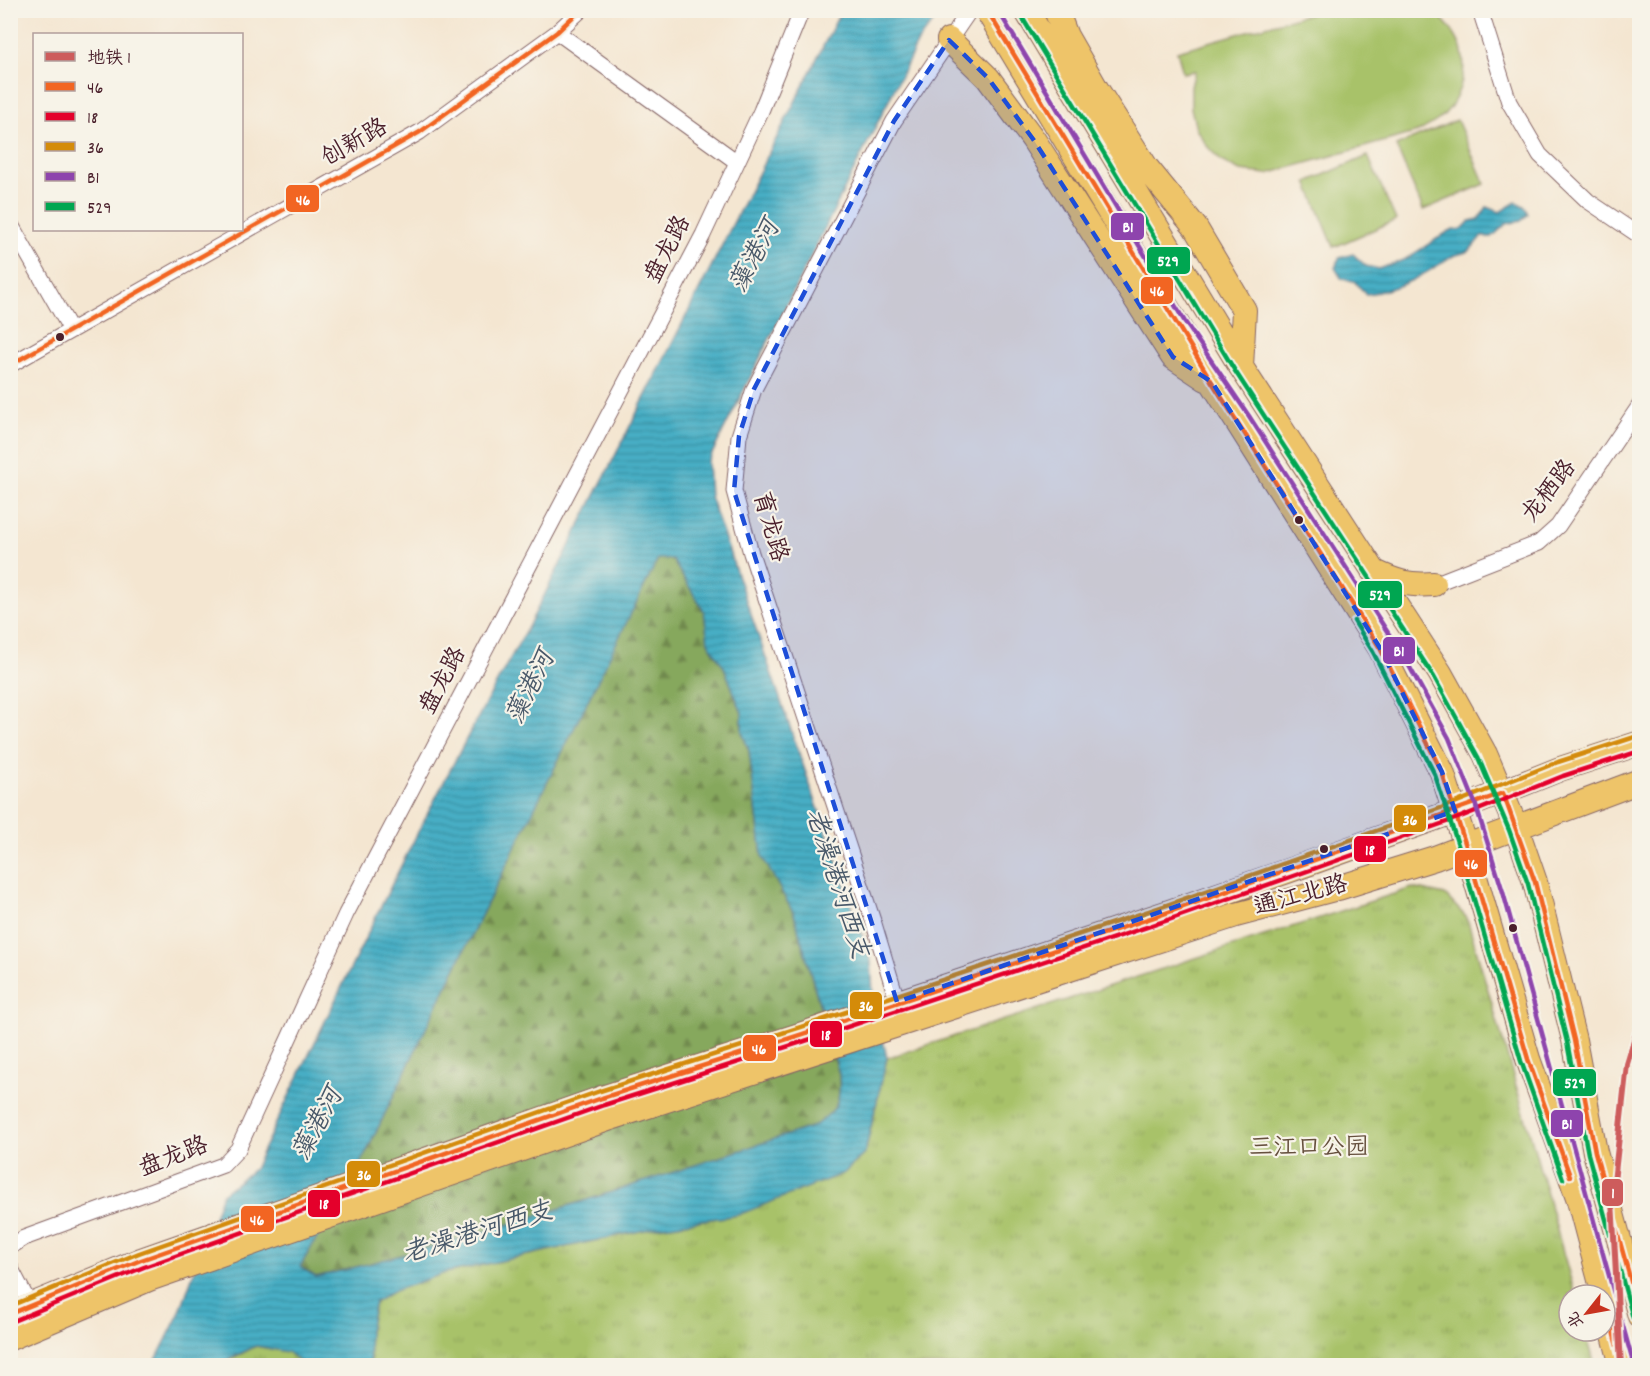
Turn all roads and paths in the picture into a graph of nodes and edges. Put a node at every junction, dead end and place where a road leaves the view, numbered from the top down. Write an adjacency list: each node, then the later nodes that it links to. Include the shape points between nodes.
1 (581, 10): 8 (street, 创新路)
2 (802, 10): 10 (street, 盘龙路)
3 (970, 10): 9 (street, 育龙路)
4 (987, 10): 16 (main road)
5 (1026, 10): 15 (main road)
6 (1056, 10): 15 (main road, via 1066,36 1103,99 1146,167 1195,228 1244,310)
7 (1480, 10): 12 (street, via 1509,102 1540,155 1588,201)
8 (557, 32): 10 (street); 13 (street, 创新路, via 420,132)
9 (949, 40): 16 (main road, via 988,78 1033,138 1173,357); 27 (street, 育龙路, via 894,120 754,389 739,436 734,490 751,553 874,924)
10 (737, 162): 29 (street, 盘龙路, via 703,236 346,914 238,1149 223,1165 24,1238)
11 (10, 223): 13 (street)
12 (1640, 236)
13 (71, 330): 14 (street, 创新路)
14 (10, 365)
15 (1241, 367): 18 (main road)
16 (1212, 382): 24 (main road, via 1380,648 1442,772)
17 (1640, 405): 19 (street, 龙栖路, via 1558,526 1539,543)
18 (1373, 571): 19 (main road, via 1413,586); 20 (main road)
19 (1434, 584): 20 (main road, via 1419,596 1412,610)
20 (1415, 635): 23 (main road, via 1440,673)
21 (1640, 743): 23 (main road, 通江北路, via 1560,769)
22 (1640, 781): 25 (main road, 通江北路)
23 (1503, 793): 24 (main road, 通江北路); 25 (main road)
24 (1455, 811): 26 (main road); 27 (main road, 通江北路)
25 (1516, 827): 26 (main road, 通江北路); 33 (main road, via 1535,882 1574,1040 1595,1152)
26 (1466, 846): 27 (main road, 通江北路, via 1338,888); 31 (main road, via 1528,1059 1578,1197)
27 (896, 1013): 28 (main road)
28 (807, 1044): 32 (main road, via 602,1098 141,1260); 34 (main road, via 608,1119 174,1270)
29 (10, 1247)
30 (10, 1267): 32 (street)
31 (1601, 1283)
32 (20, 1309)
33 (1640, 1316)
34 (10, 1338)
35 (1616, 1343): 36 (main road)
36 (1622, 1365)

